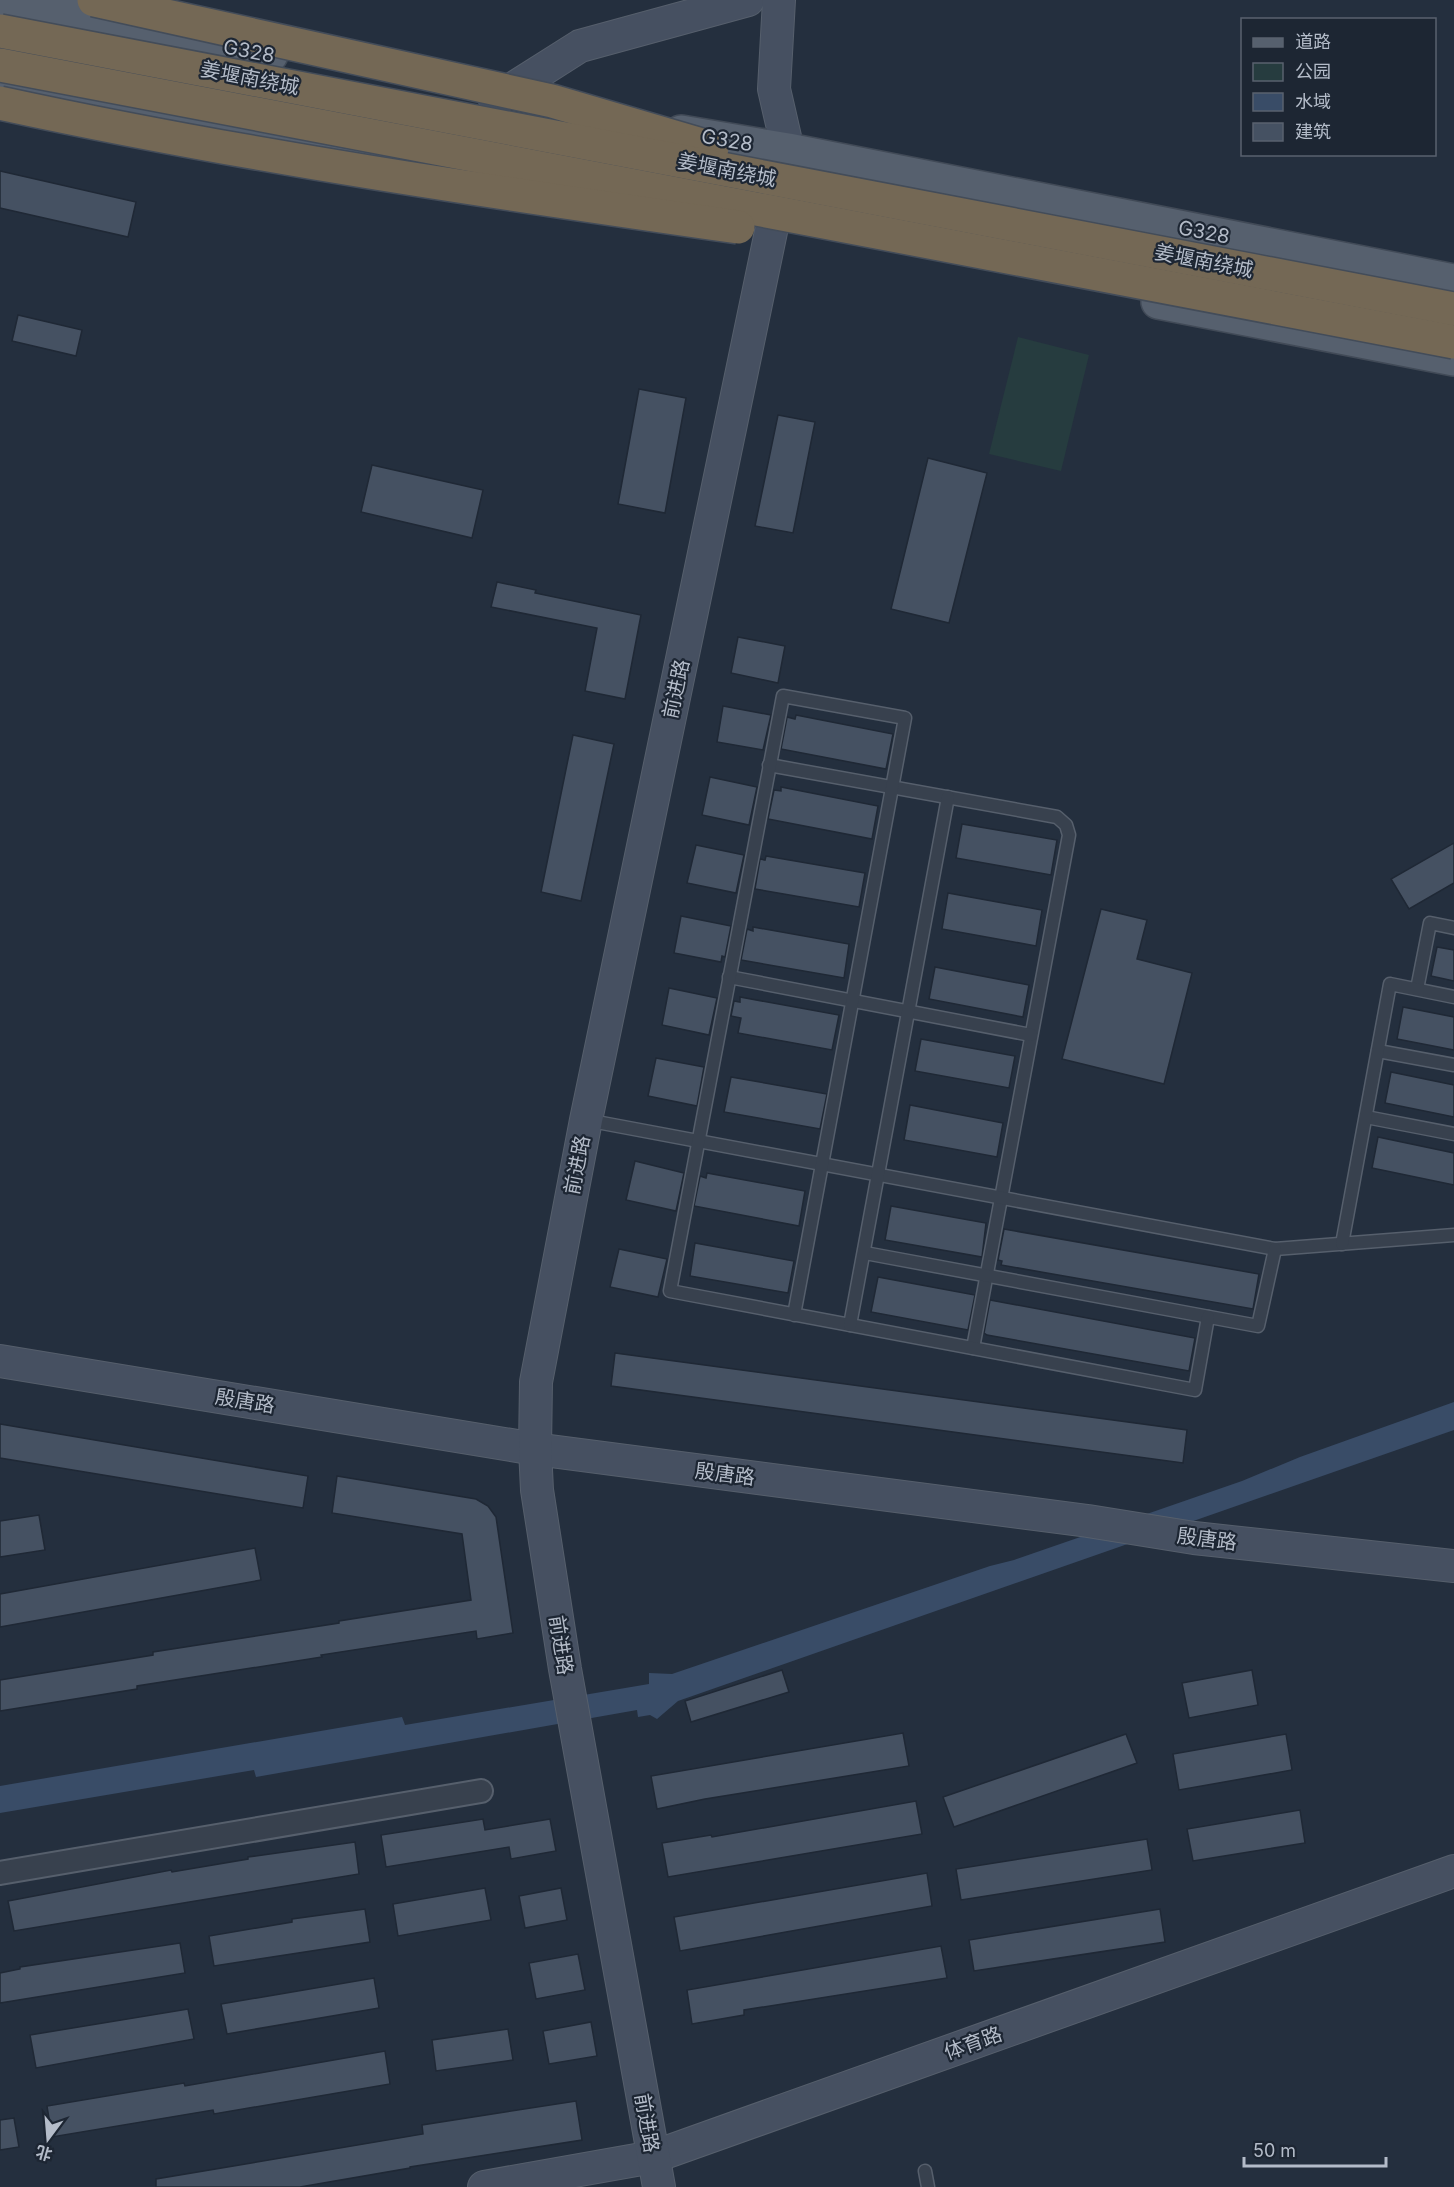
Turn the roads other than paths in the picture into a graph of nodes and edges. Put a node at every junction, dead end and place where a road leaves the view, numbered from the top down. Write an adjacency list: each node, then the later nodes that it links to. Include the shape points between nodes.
1 (94, 0): 11 (highway, bridge, via 552,101)
2 (779, 0): 10 (street, via 774,89)
3 (0, 1): 8 (main road, G328 / G328)
4 (739, 1): 8 (street, via 580,46)
5 (0, 31): 11 (highway, 姜堰南绕城, bridge)
6 (0, 65): 14 (highway, 姜堰南绕城, bridge)
7 (0, 87): 12 (main road)
8 (495, 100): 10 (main road, G328 / G328)
9 (0, 103): 14 (highway, bridge, via 126,130 368,171)
10 (788, 150): 12 (street, 前进路); 13 (main road, G328 / G328)
11 (904, 204): 15 (highway, 姜堰南绕城, bridge)
12 (773, 229): 17 (main road); 31 (street, 前进路)
13 (1454, 281)
14 (1159, 286): 16 (highway, 姜堰南绕城, bridge)
15 (1454, 309)
16 (1454, 342)
17 (1454, 359)
18 (769, 765): 19 (lane); 19 (lane, via 783,696 904,718); 22 (lane)
19 (892, 788): 20 (lane); 25 (lane)
20 (948, 798): 26 (lane); 27 (lane, via 1057,817 1066,825 1069,835)
21 (1454, 928): 23 (lane, via 1430,923)
22 (729, 977): 25 (lane); 33 (lane)
23 (1417, 989): 24 (lane); 28 (lane, via 1390,984)
24 (1454, 997)
25 (852, 1001): 26 (lane); 34 (lane)
26 (909, 1012): 27 (lane); 35 (lane)
27 (1031, 1035): 36 (lane)
28 (1378, 1051): 29 (lane); 30 (lane)
29 (1454, 1065)
30 (1366, 1117): 32 (lane); 38 (lane)
31 (586, 1120): 33 (lane); 47 (street, 前进路, via 536,1382)
32 (1454, 1134)
33 (698, 1141): 34 (lane); 42 (lane, via 670,1291)
34 (822, 1164): 35 (lane); 42 (lane)
35 (879, 1175): 36 (lane); 40 (lane)
36 (1000, 1198): 39 (lane); 41 (lane)
37 (1454, 1234): 38 (lane)
38 (1342, 1244): 39 (lane)
39 (1275, 1250): 43 (lane, via 1258,1326)
40 (865, 1253): 41 (lane); 44 (lane)
41 (986, 1276): 43 (lane); 45 (lane)
42 (794, 1315): 44 (lane)
43 (1208, 1317): 45 (lane, via 1195,1390)
44 (850, 1325): 45 (lane)
45 (973, 1348)
46 (0, 1361): 47 (street, 殷唐路)
47 (535, 1449): 48 (street, 殷唐路, via 1194,1538); 52 (street, 前进路, via 537,1490 565,1669)
48 (1454, 1566)
49 (481, 1791): 51 (street)
50 (1454, 1870): 52 (street, 体育路)
51 (0, 1873)
52 (654, 2157): 54 (street, 体育路); 55 (street, 前进路)
53 (925, 2171): 56 (lane)
54 (484, 2187)
55 (659, 2187)
56 (928, 2187)

